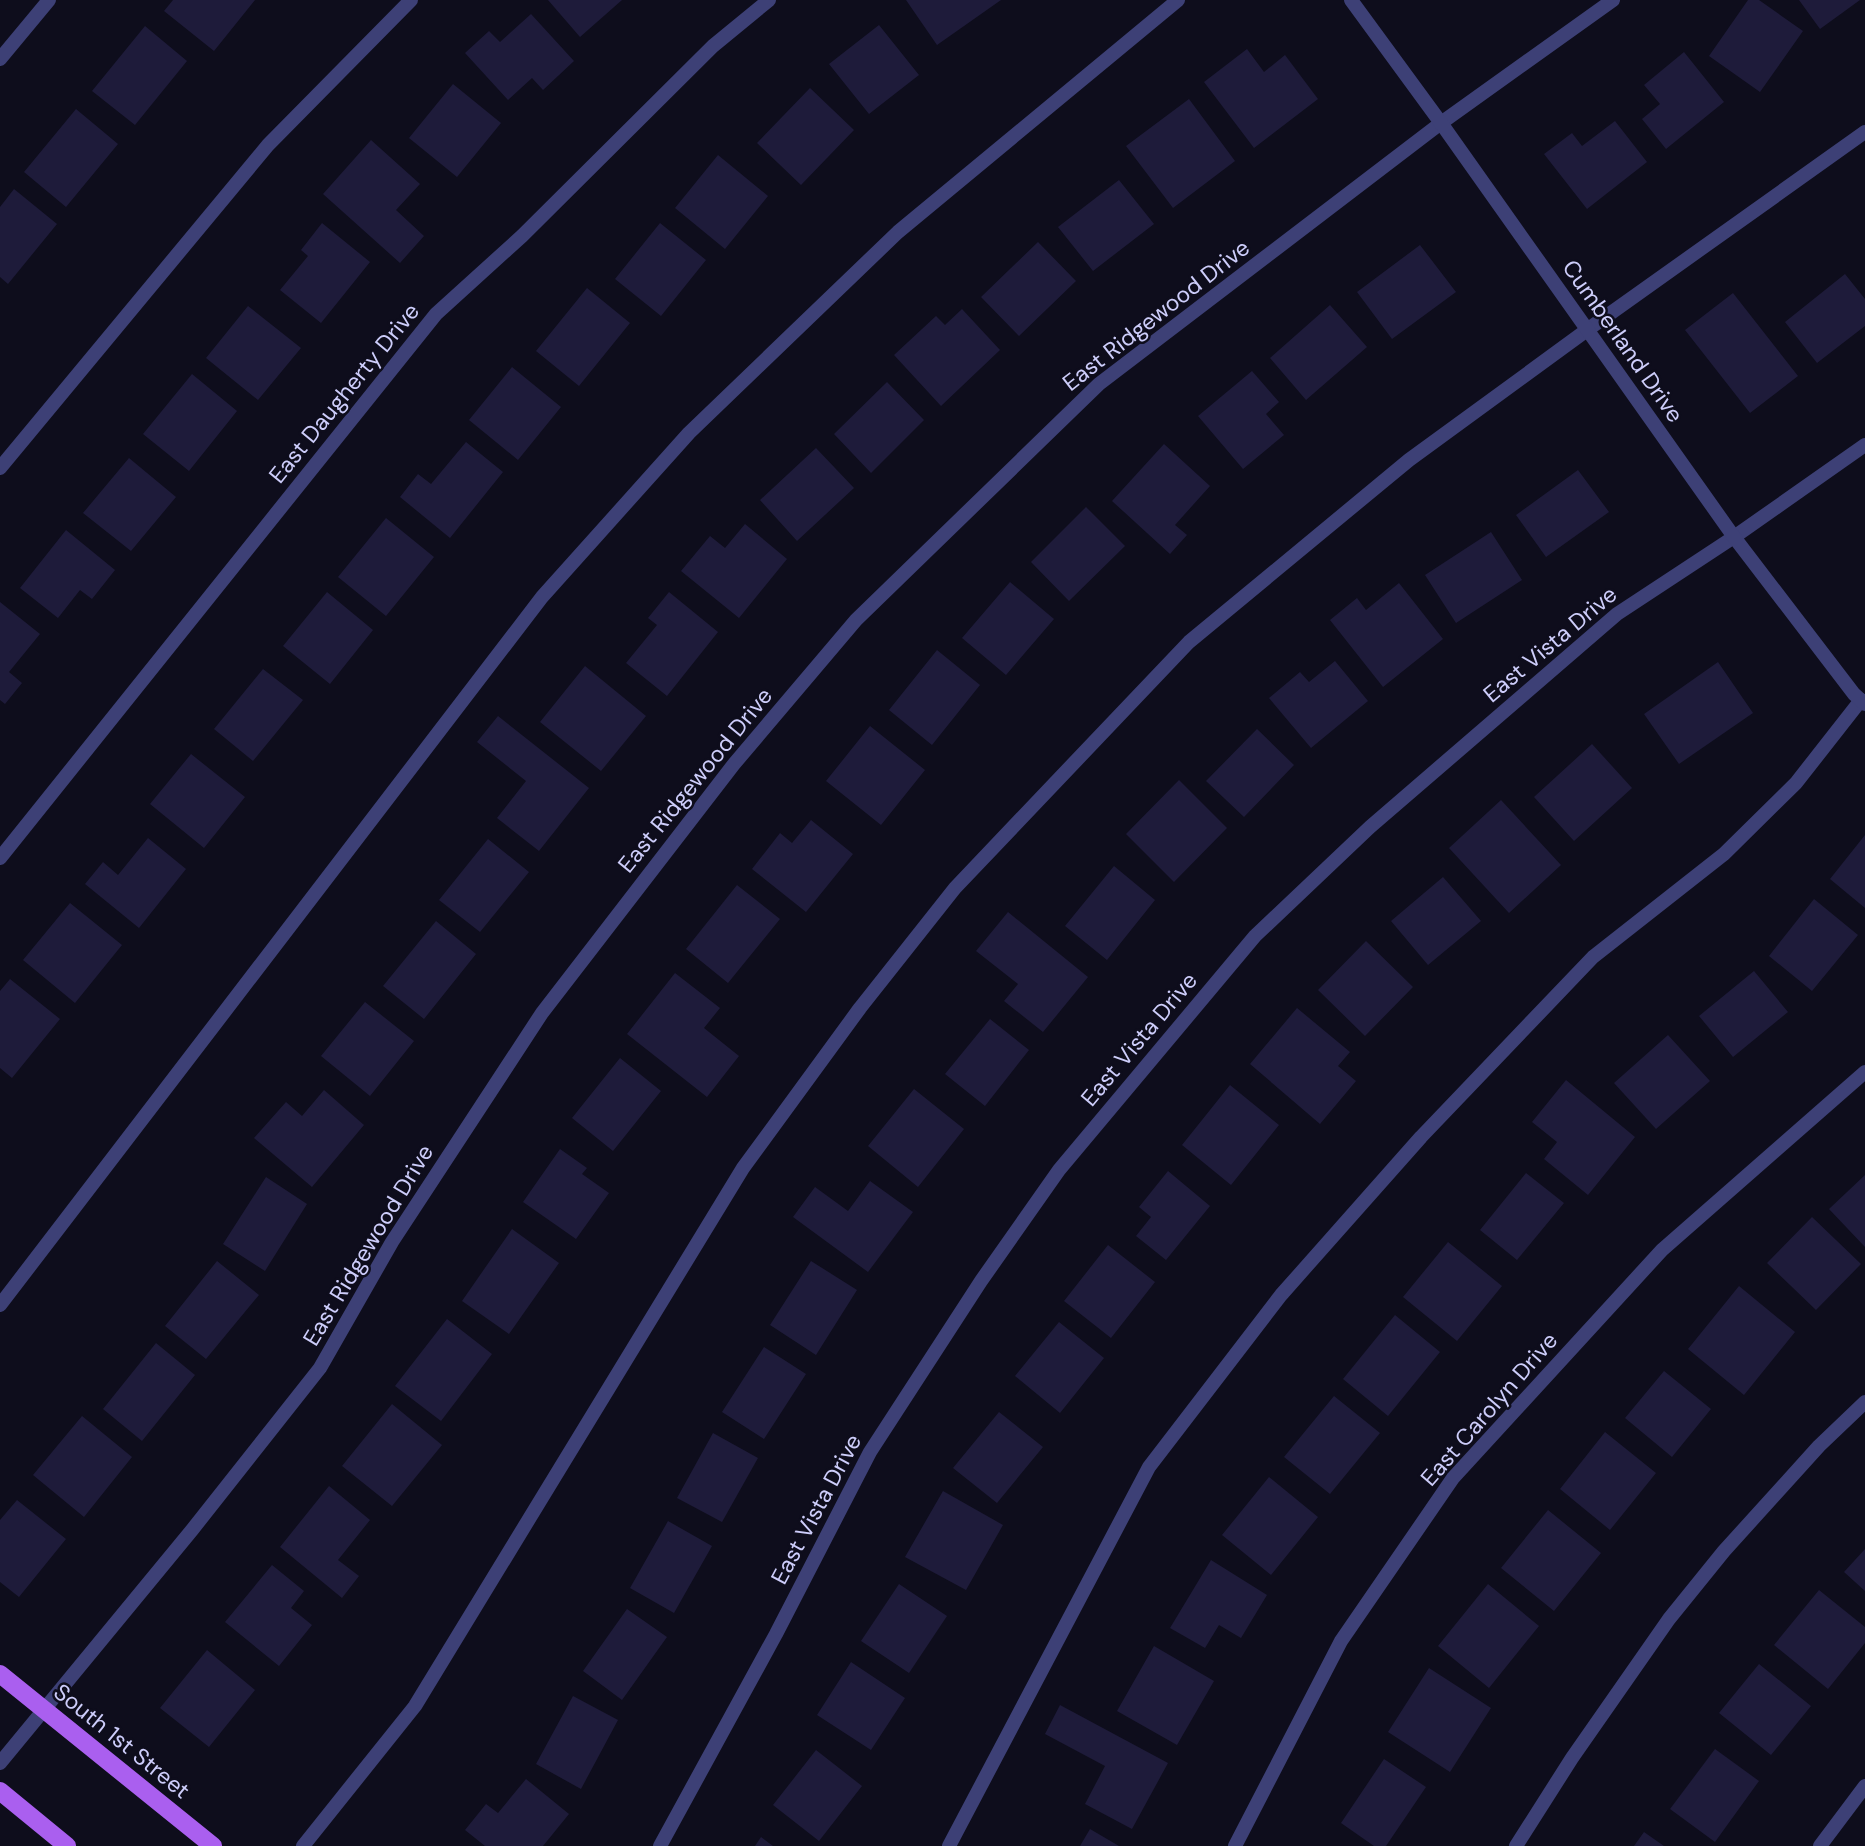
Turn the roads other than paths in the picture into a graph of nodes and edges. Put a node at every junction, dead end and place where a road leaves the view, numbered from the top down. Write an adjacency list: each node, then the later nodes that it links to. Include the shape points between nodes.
1 (48, 0): 7 (street)
2 (411, 0): 12 (street, via 268,145)
3 (769, 0): 15 (street, East Daugherty Drive, via 713,46 522,236 436,314)
4 (1178, 0): 17 (street, via 898,232 689,433 542,597)
5 (1351, 0): 8 (street, Cumberland Drive)
6 (1613, 0): 8 (street, East Ridgewood Drive)
7 (0, 59)
8 (1441, 123): 10 (street, Cumberland Drive); 20 (street, East Ridgewood Drive, via 1099,384 856,620 734,764 541,1013 392,1242 320,1368)
9 (1865, 132): 10 (street)
10 (1587, 330): 13 (street, Cumberland Drive); 26 (street, via 1409,460 1189,642 955,888 743,1168 415,1706)
11 (1865, 445): 13 (street, East Vista Drive)
12 (0, 468)
13 (1734, 537): 14 (street, Cumberland Drive); 27 (street, East Vista Drive, via 1617,614 1370,827 1255,936 1059,1171 870,1452)
14 (1863, 702): 28 (street, via 1796,783 1724,855 1593,957 1421,1137 1281,1296 1149,1468)
15 (0, 858)
16 (1865, 1072): 29 (street, East Carolyn Drive, via 1662,1250 1453,1478 1341,1641)
17 (0, 1305)
18 (1865, 1402): 30 (street, via 1724,1551 1669,1619)
19 (0, 1674): 20 (main road, South 1st Street)
20 (44, 1709): 21 (street, East Ridgewood Drive); 25 (main road, South 1st Street)
21 (0, 1763)
22 (1865, 1786): 31 (street)
23 (0, 1791): 24 (main road)
24 (68, 1846)
25 (213, 1846)
26 (303, 1846)
27 (660, 1846)
28 (949, 1846)
29 (1235, 1846)
30 (1516, 1846)
31 (1820, 1846)

